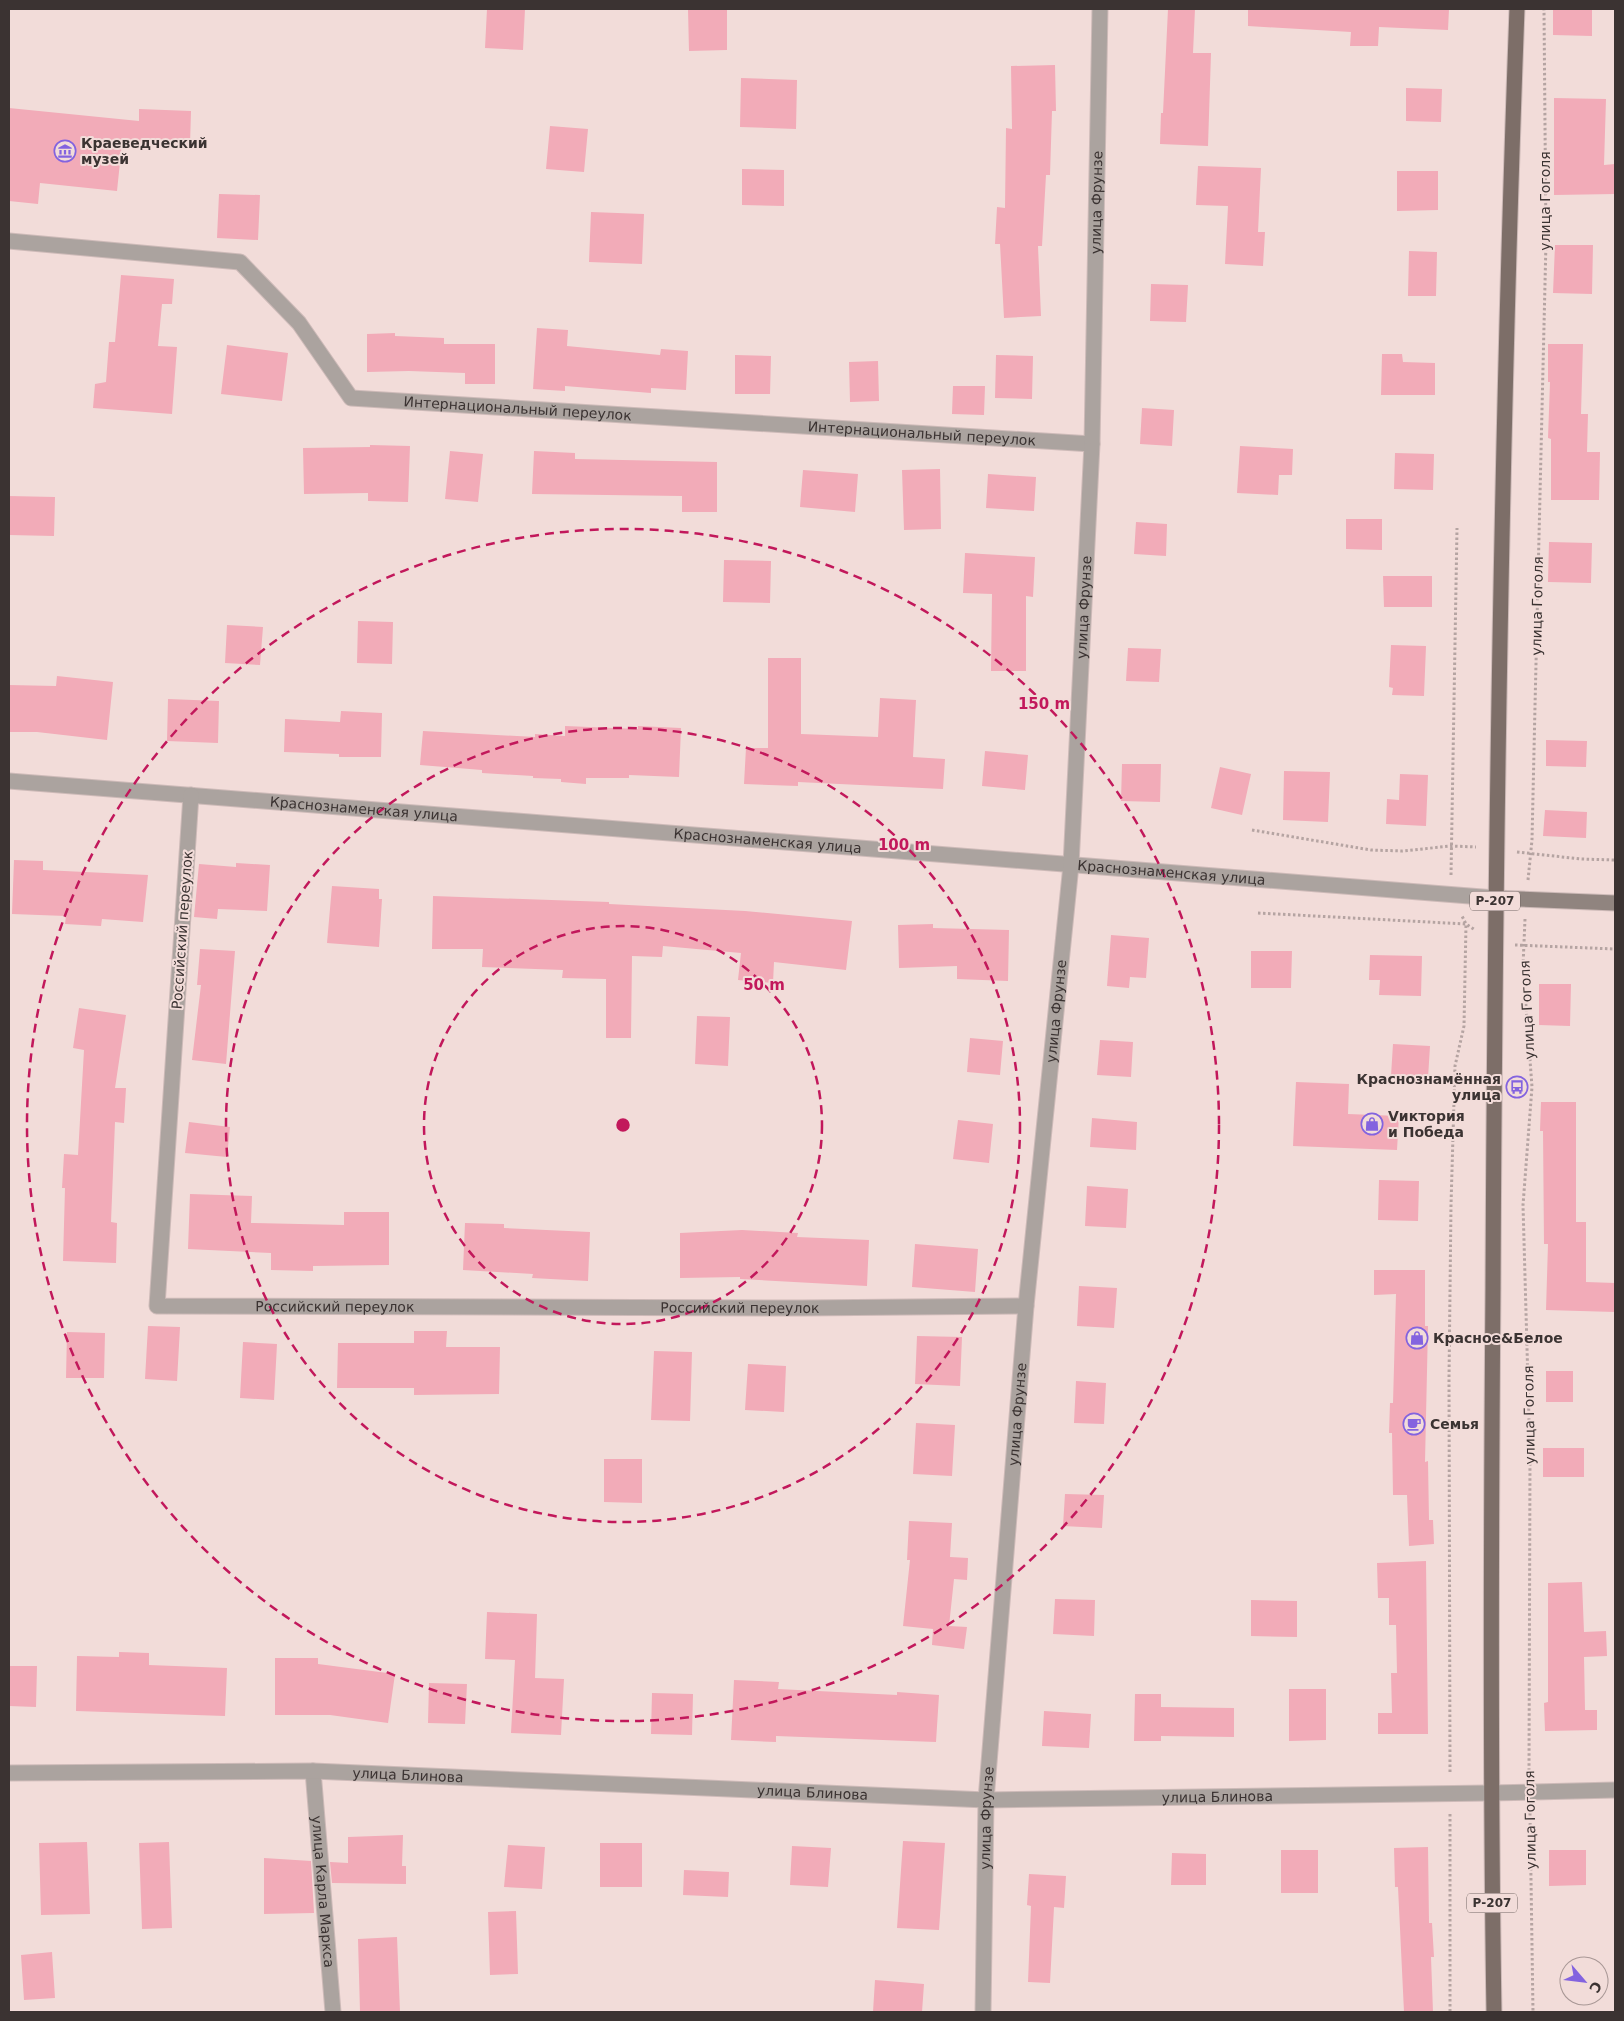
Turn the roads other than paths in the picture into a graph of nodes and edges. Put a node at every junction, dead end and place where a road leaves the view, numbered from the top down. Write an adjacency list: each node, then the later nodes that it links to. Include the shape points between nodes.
1 (1100, 9): 4 (street, улица Фрунзе)
2 (1517, 9): 8 (main road, Р-207)
3 (9, 241): 4 (street, Интернациональный переулок, via 240,262 299,323 351,398)
4 (1092, 444): 7 (street, улица Фрунзе)
5 (9, 781): 6 (street, Краснознаменская улица)
6 (191, 795): 7 (street, Краснознаменская улица); 10 (street, Российский переулок, via 156,1306)
7 (1071, 865): 8 (street, Краснознаменская улица); 10 (street, улица Фрунзе)
8 (1495, 898): 9 (street, Краснознаменская улица); 14 (main road, Р-207)
9 (1615, 903)
10 (1026, 1306): 15 (street, улица Фрунзе)
11 (313, 1771): 12 (street, улица Блинова); 15 (street, улица Блинова); 16 (street, улица Карла Маркса)
12 (9, 1773)
13 (1615, 1790): 14 (street, улица Блинова)
14 (1490, 1793): 15 (street, улица Блинова); 18 (main road, Р-207)
15 (986, 1800): 17 (street, улица Фрунзе)
16 (333, 2012)
17 (983, 2012)
18 (1494, 2012)

